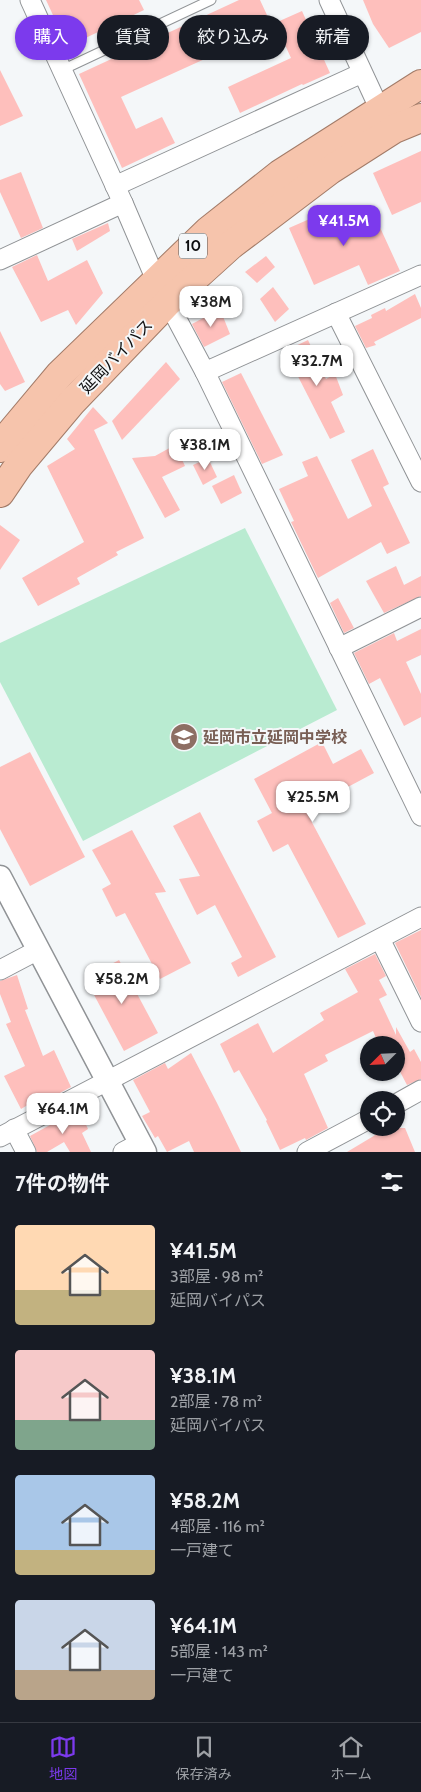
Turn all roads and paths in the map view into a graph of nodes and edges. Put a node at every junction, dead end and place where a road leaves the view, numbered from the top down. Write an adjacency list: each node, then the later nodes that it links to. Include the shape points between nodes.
1 (30, 0): 4 (street)
2 (211, 0): 4 (lane)
3 (329, 0): 5 (street)
4 (62, 70): 9 (street)
5 (362, 73): 7 (street); 9 (street)
6 (421, 84): 7 (highway, 延岡バイパス / 10)
7 (380, 110): 13 (highway, 延岡バイパス / 10, via 280,174 208,231)
8 (421, 118): 13 (highway, 延岡バイパス / 10, via 394,130 330,170)
9 (115, 186): 10 (street)
10 (123, 203): 11 (street); 13 (street)
11 (0, 260)
12 (421, 275): 14 (street)
13 (162, 291): 15 (street); 16 (highway, 延岡バイパス / 10, via 60,374); 18 (highway, 延岡バイパス / 10, via 19,465)
14 (336, 313): 15 (street); 17 (street)
15 (205, 372): 20 (street)
16 (0, 448)
17 (421, 482)
18 (0, 493)
19 (421, 607): 20 (street)
20 (339, 648): 21 (street)
21 (421, 816)
22 (0, 877): 25 (street)
23 (421, 917): 24 (street)
24 (380, 938): 27 (street); 28 (street)
25 (38, 950): 26 (street); 28 (street)
26 (0, 970)
27 (421, 1022)
28 (108, 1082): 32 (street); 34 (street)
29 (420, 1094): 30 (street)
30 (405, 1100)
31 (360, 1127): 33 (street)
32 (7, 1133): 35 (street)
33 (340, 1144): 36 (street)
34 (136, 1149)
35 (26, 1152)
36 (307, 1152)

